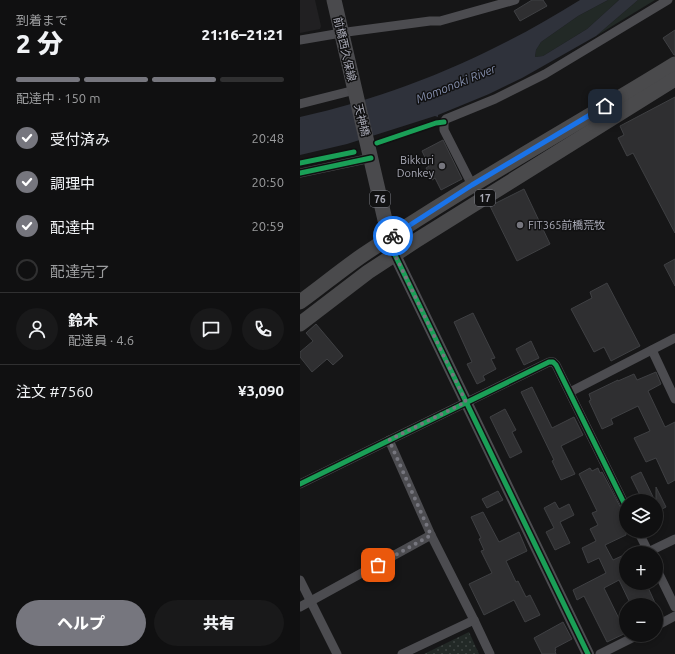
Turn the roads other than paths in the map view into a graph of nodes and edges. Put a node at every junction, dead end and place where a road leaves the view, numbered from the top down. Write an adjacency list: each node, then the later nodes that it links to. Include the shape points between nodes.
1 (334, 0): 4 (main road, 前橋西久保線 / 76)
2 (514, 0): 4 (street, via 440,21)
3 (668, 0): 12 (street, via 545,74 495,99 446,119 444,130)
4 (342, 33): 5 (street); 8 (main road, 前橋西久保線 / 76)
5 (300, 40)
6 (675, 64): 12 (highway, 17)
7 (675, 79): 14 (highway, 17)
8 (356, 94): 9 (street); 10 (main road, 天神橋 / 76)
9 (300, 104)
10 (371, 158): 11 (street); 13 (main road, 76)
11 (300, 173)
12 (472, 185): 13 (highway, 17)
13 (390, 237): 14 (main road, 76); 15 (highway, 17)
14 (395, 255): 16 (highway, 17, via 368,272); 21 (street)
15 (300, 302)
16 (300, 324)
17 (675, 338): 18 (street)
18 (652, 350): 19 (street); 20 (street)
19 (570, 392): 21 (street, via 556,365 548,362); 24 (street)
20 (675, 399)
21 (466, 402): 22 (street); 40 (street)
22 (389, 440): 23 (street); 25 (street)
23 (300, 484)
24 (620, 494)
25 (431, 535): 30 (street); 34 (street)
26 (675, 539): 27 (street)
27 (662, 546)
28 (300, 580): 30 (street)
29 (663, 582): 32 (street)
30 (311, 602): 31 (street); 37 (street)
31 (300, 607)
32 (675, 607)
33 (675, 616): 35 (street)
34 (474, 620): 38 (street); 39 (street)
35 (663, 622)
36 (624, 642): 41 (street)
37 (336, 654)
38 (402, 654)
39 (490, 654)
40 (588, 654)
41 (600, 654)

